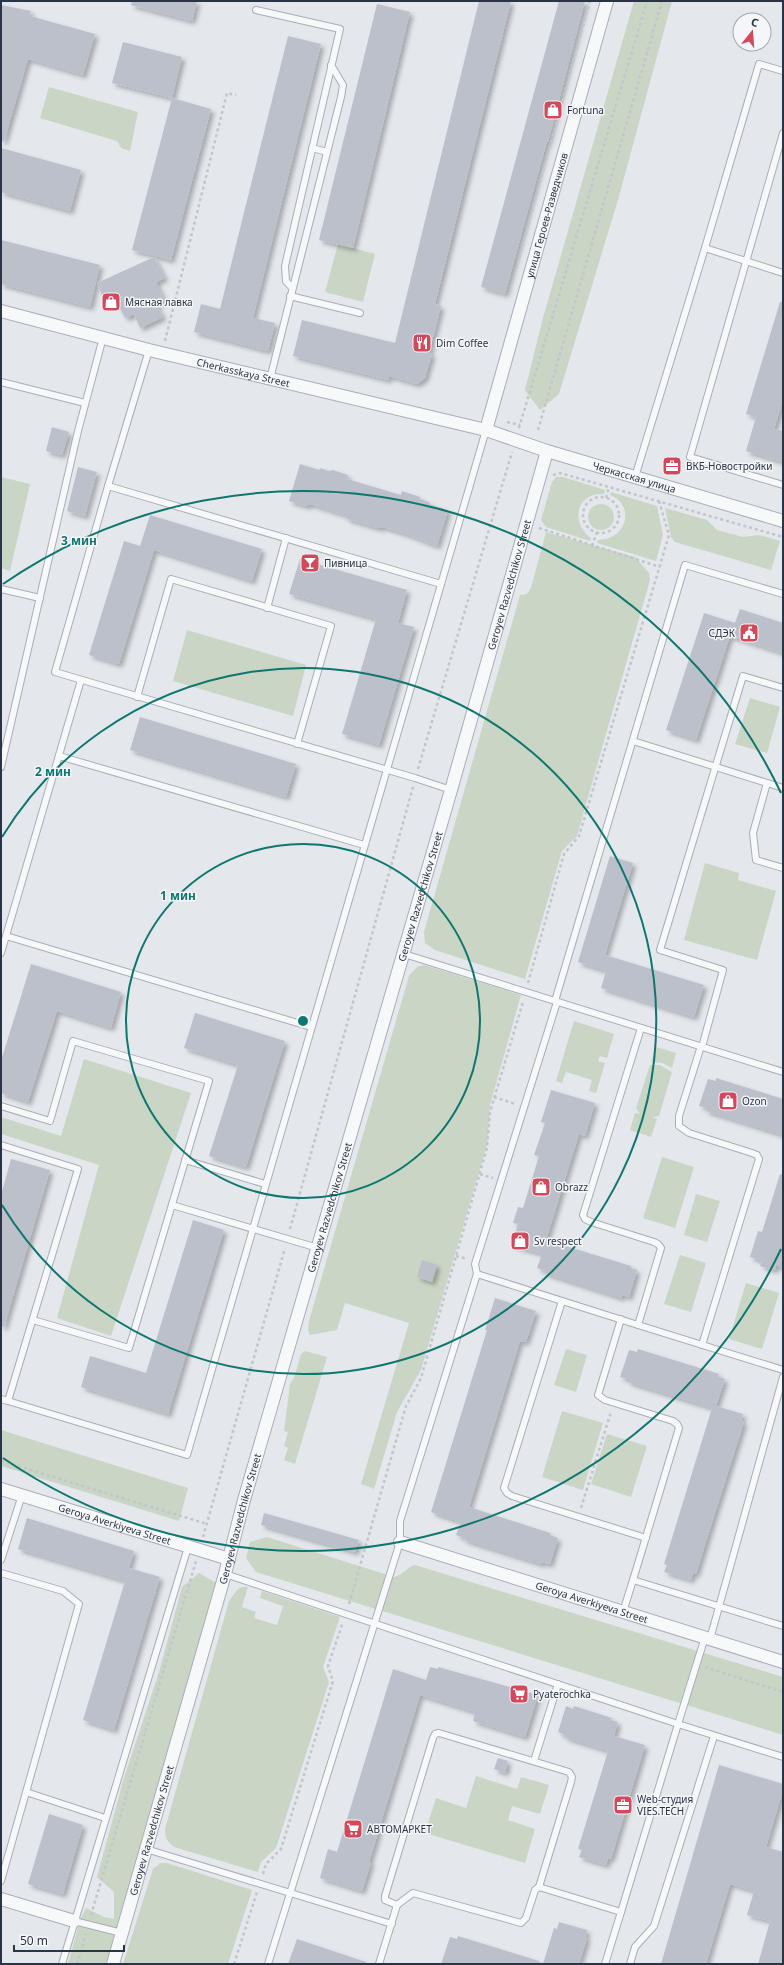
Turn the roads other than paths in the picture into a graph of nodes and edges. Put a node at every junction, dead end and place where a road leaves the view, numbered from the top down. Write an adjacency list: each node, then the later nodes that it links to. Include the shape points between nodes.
1 (607, 1): 20 (street, улица Героев-Разведчиков)
2 (256, 10): 3 (lane, via 340,29)
3 (331, 65): 6 (lane); 7 (lane, via 343,85)
4 (783, 71): 8 (lane, via 759,64)
5 (783, 133): 9 (lane)
6 (312, 148): 7 (lane); 11 (lane, via 285,266 286,281)
7 (327, 152): 11 (lane)
8 (705, 248): 9 (lane); 22 (lane)
9 (746, 261): 10 (lane); 23 (lane, via 690,457)
10 (783, 273)
11 (292, 288): 12 (lane)
12 (290, 296): 14 (lane); 17 (lane)
13 (1, 311): 16 (street, Cherkasskaya Street)
14 (360, 313)
15 (101, 345): 19 (lane)
16 (149, 350): 17 (street, Cherkasskaya Street); 24 (lane)
17 (270, 379): 20 (street, Cherkasskaya Street)
18 (1, 382): 19 (lane)
19 (85, 403): 30 (lane)
20 (486, 430): 21 (street, Черкасская улица); 27 (lane)
21 (547, 451): 22 (street, Черкасская улица); 43 (street, Geroyev Razvedchikov Street)
22 (635, 477): 25 (street, Черкасская улица)
23 (783, 485)
24 (108, 486): 26 (lane); 32 (lane, via 55,672)
25 (783, 521)
26 (286, 538): 27 (lane); 31 (lane)
27 (441, 584): 40 (lane)
28 (1, 589): 30 (lane)
29 (783, 594): 35 (lane, via 685,566)
30 (40, 598): 38 (lane)
31 (267, 608): 34 (lane, via 172,579); 36 (lane, via 331,626)
32 (81, 680): 34 (lane); 37 (lane)
33 (783, 688): 39 (lane, via 743,676)
34 (137, 696): 36 (lane)
35 (632, 741): 39 (lane); 49 (lane)
36 (297, 744): 40 (lane)
37 (59, 756): 44 (lane); 46 (lane)
38 (1, 767)
39 (715, 767): 41 (lane); 52 (lane, via 660,950 723,970)
40 (386, 770): 43 (lane); 44 (lane)
41 (767, 783): 42 (lane); 45 (lane, via 753,833 756,860)
42 (783, 788)
43 (451, 790): 48 (street, Geroyev Razvedchikov Street)
44 (364, 845): 50 (lane)
45 (783, 868)
46 (6, 936): 47 (lane); 50 (lane)
47 (1, 953)
48 (404, 954): 49 (lane); 60 (street, Geroyev Razvedchikov Street)
49 (556, 1001): 51 (lane); 61 (lane, via 475,1264)
50 (311, 1027): 57 (lane)
51 (640, 1028): 52 (lane); 65 (lane, via 583,1215 585,1220 654,1242 661,1248)
52 (701, 1047): 53 (lane); 66 (lane, via 679,1116 679,1126 689,1133 757,1155 759,1159)
53 (783, 1071)
54 (1, 1106): 56 (lane, via 50,1121 73,1041 209,1081)
55 (1, 1146): 64 (lane, via 78,1169)
56 (185, 1160): 57 (lane); 58 (lane)
57 (265, 1184): 59 (lane)
58 (172, 1205): 59 (lane); 64 (lane, via 129,1348)
59 (252, 1229): 60 (lane); 70 (lane, via 187,1454)
60 (318, 1248): 76 (street, Geroyev Razvedchikov Street)
61 (477, 1274): 62 (lane); 74 (lane, via 400,1521)
62 (562, 1301): 63 (lane); 73 (lane, via 504,1488 506,1493 512,1496)
63 (621, 1319): 65 (lane); 73 (lane, via 598,1395 614,1403 673,1421 679,1428)
64 (33, 1320): 70 (lane)
65 (638, 1325): 66 (lane)
66 (702, 1345): 67 (lane)
67 (783, 1370)
68 (783, 1377): 81 (lane)
69 (1, 1399): 70 (lane)
70 (8, 1401)
71 (1, 1489): 72 (street, Geroya Averkiyeva Street)
72 (22, 1495): 75 (street, Geroya Averkiyeva Street); 77 (lane)
73 (646, 1538): 80 (lane)
74 (400, 1542): 82 (street, Geroya Averkiyeva Street); 83 (lane)
75 (194, 1548): 76 (street, Geroya Averkiyeva Street); 93 (lane)
76 (229, 1559): 79 (street, Geroyev Razvedchikov Street)
77 (1, 1560)
78 (1, 1572): 92 (lane, via 63,1591 79,1604)
79 (225, 1574): 83 (lane); 94 (street, Geroyev Razvedchikov Street)
80 (633, 1580): 81 (lane); 82 (lane)
81 (720, 1607): 84 (lane); 85 (lane)
82 (623, 1612): 85 (street, Geroya Averkiyeva Street)
83 (374, 1624): 87 (lane); 97 (lane)
84 (783, 1626)
85 (707, 1638): 86 (street, Geroya Averkiyeva Street); 88 (lane, via 696,1664)
86 (783, 1662)
87 (558, 1684): 88 (lane); 91 (lane)
88 (678, 1724): 89 (lane); 100 (lane)
89 (714, 1736): 90 (lane); 109 (lane, via 654,1926 635,1947)
90 (783, 1757)
91 (534, 1761): 96 (lane, via 565,1770 572,1777); 99 (lane, via 444,1733 435,1734 385,1896 385,1900)
92 (26, 1792): 93 (lane); 95 (lane)
93 (105, 1818): 101 (lane)
94 (146, 1849): 97 (lane); 103 (street, Geroyev Razvedchikov Street)
95 (1, 1881)
96 (539, 1887): 99 (lane, via 535,1890 526,1918 521,1923 420,1893 413,1893); 100 (lane)
97 (289, 1893): 102 (lane); 106 (lane)
98 (1, 1899): 101 (street)
99 (397, 1905): 102 (lane)
100 (621, 1912): 108 (lane)
101 (74, 1921): 103 (lane); 104 (lane)
102 (392, 1924): 107 (lane)
103 (122, 1933): 105 (street, Geroyev Razvedchikov Street)
104 (62, 1964)
105 (113, 1964)
106 (268, 1964)
107 (379, 1964)
108 (605, 1964)
109 (630, 1964)

